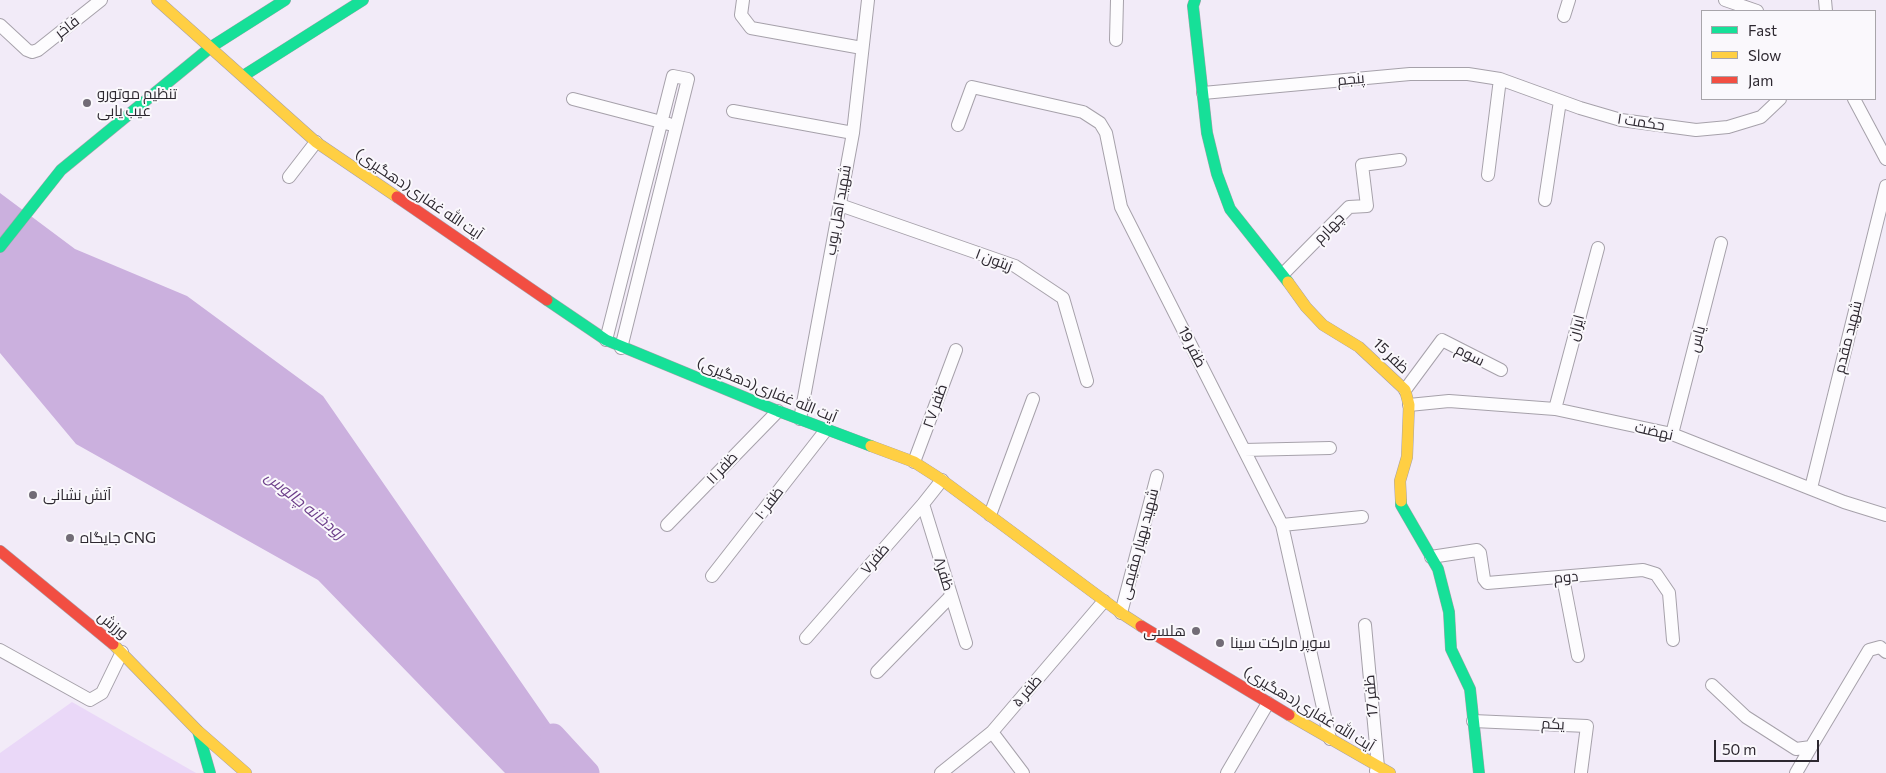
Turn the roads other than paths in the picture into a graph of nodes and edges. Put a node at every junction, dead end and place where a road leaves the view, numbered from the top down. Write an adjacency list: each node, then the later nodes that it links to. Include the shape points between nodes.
1 (102, 0): 13 (street, فاخر, via 32,52)
2 (157, 0): 15 (street, آیت الله غفاری(دهگیری))
3 (285, 0): 15 (street)
4 (363, 0): 17 (street)
5 (743, 0): 16 (street, via 741,15 750,28)
6 (868, 0): 16 (street, شهید اهل بوب)
7 (1117, 0): 14 (street)
8 (1196, 0): 19 (street, ظفر 15, via 1193,6)
9 (1569, 0): 12 (street)
10 (1725, 0): 11 (street)
11 (1754, 10)
12 (1564, 16)
13 (0, 25)
14 (1116, 40)
15 (211, 47): 17 (street, آیت الله غفاری(دهگیری)); 38 (street, via 61,170)
16 (862, 48): 28 (street, شهید اهل بوب)
17 (243, 76): 29 (street, آیت الله غفاری(دهگیری))
18 (1500, 79): 19 (street, پنجم, via 1468,74 1410,74); 23 (street, حکمت ۱); 32 (street)
19 (1203, 93): 40 (street, ظفر 15, via 1207,133 1230,208)
20 (573, 99): 25 (street)
21 (1779, 100): 23 (street, حکمت ۱, via 1761,116 1728,127 1696,130 1621,120)
22 (1855, 100): 31 (street)
23 (1560, 101): 35 (street)
24 (733, 111): 28 (street)
25 (662, 122): 27 (street); 27 (street, via 673,76 688,78); 41 (street)
26 (958, 125): 55 (street, ظفر 19, via 972,87 1083,112 1100,123 1106,133 1121,207)
27 (677, 126): 42 (street)
28 (852, 133): 36 (street, شهید اهل بوب)
29 (316, 142): 33 (street); 41 (street, آیت الله غفاری(دهگیری))
30 (1400, 160): 40 (street, چهارم, via 1362,165 1367,206 1349,207)
31 (1886, 160)
32 (1488, 175)
33 (289, 177)
34 (1886, 186): 59 (street, شهید مقدم)
35 (1545, 200)
36 (840, 205): 45 (street, زیتون ۱, via 1015,266 1063,298); 51 (street, شهید اهل بوب)
37 (1721, 244): 53 (street, یاس)
38 (0, 247)
39 (1598, 248): 49 (street, ایران)
40 (1283, 274): 46 (street, ظفر 15, via 1323,325 1359,347)
41 (606, 340): 42 (street, آیت الله غفاری(دهگیری))
42 (621, 348): 50 (street, آیت الله غفاری(دهگیری))
43 (956, 350): 56 (street, ظفر ۲۷)
44 (1500, 370): 46 (street, سوم, via 1442,340)
45 (1087, 381)
46 (1405, 390): 48 (street, ظفر 15)
47 (1033, 398): 61 (street)
48 (1409, 405): 49 (street, نهضت, via 1449,401); 67 (street, ظفر 15, via 1407,457 1400,480 1401,505)
49 (1555, 409): 53 (street, نهضت)
50 (778, 411): 51 (street, آیت الله غفاری(دهگیری)); 65 (street, ظفر ۱۱)
51 (800, 419): 52 (street, آیت الله غفاری(دهگیری))
52 (826, 430): 56 (street, آیت الله غفاری(دهگیری)); 68 (street, ظفر ۱۰)
53 (1672, 434): 59 (street, نهضت)
54 (1330, 448): 55 (street)
55 (1244, 450): 64 (street, ظفر 19)
56 (914, 462): 58 (street, آیت الله غفاری(دهگیری))
57 (1157, 476): 72 (street, شهید بهیار مقیمی)
58 (942, 480): 60 (street, ظفر۷); 61 (street, آیت الله غفاری(دهگیری))
59 (1811, 488): 62 (street, نهضت)
60 (923, 504): 70 (street, ظفر۸); 74 (street, ظفر۷)
61 (990, 515): 71 (street, آیت الله غفاری(دهگیری))
62 (1886, 515)
63 (1362, 517): 64 (street)
64 (1282, 525): 87 (street, ظفر 19)
65 (667, 526)
66 (0, 551): 78 (street, ورزش)
67 (1431, 557): 69 (street, دوم, via 1477,550 1487,583); 84 (street, ظفر 15, via 1438,569 1449,612 1451,649 1470,689)
68 (712, 576)
69 (1563, 578): 75 (street, دوم, via 1643,570 1656,574 1669,593); 80 (street)
70 (951, 596): 76 (street, ظفر۸); 81 (street)
71 (1104, 601): 72 (street, آیت الله غفاری(دهگیری)); 86 (street, ظفر ۵)
72 (1121, 613): 83 (street, آیت الله غفاری(دهگیری))
73 (1365, 625): 89 (street, ظفر 17)
74 (806, 638)
75 (1673, 640)
76 (966, 643)
77 (0, 650): 78 (street, via 90,700 102,693)
78 (122, 652): 85 (street, ورزش)
79 (1886, 652): 88 (street, via 1880,647 1869,650)
80 (1578, 656)
81 (877, 672)
82 (1712, 684): 88 (street, via 1746,717 1796,749)
83 (1268, 703): 87 (street, آیت الله غفاری(دهگیری)); 95 (street)
84 (1473, 720): 90 (street, یکم, via 1587,726); 97 (street, ظفر 15)
85 (198, 731): 91 (street); 92 (street, ورزش)
86 (992, 732): 93 (street, ظفر ۵); 94 (street)
87 (1330, 739): 89 (street, آیت الله غفاری(دهگیری))
88 (1810, 747): 98 (street)
89 (1377, 770): 96 (street, آیت الله غفاری(دهگیری))
90 (1580, 772)
91 (210, 773)
92 (246, 773)
93 (941, 773)
94 (1023, 773)
95 (1227, 773)
96 (1390, 773)
97 (1479, 773)
98 (1796, 773)

